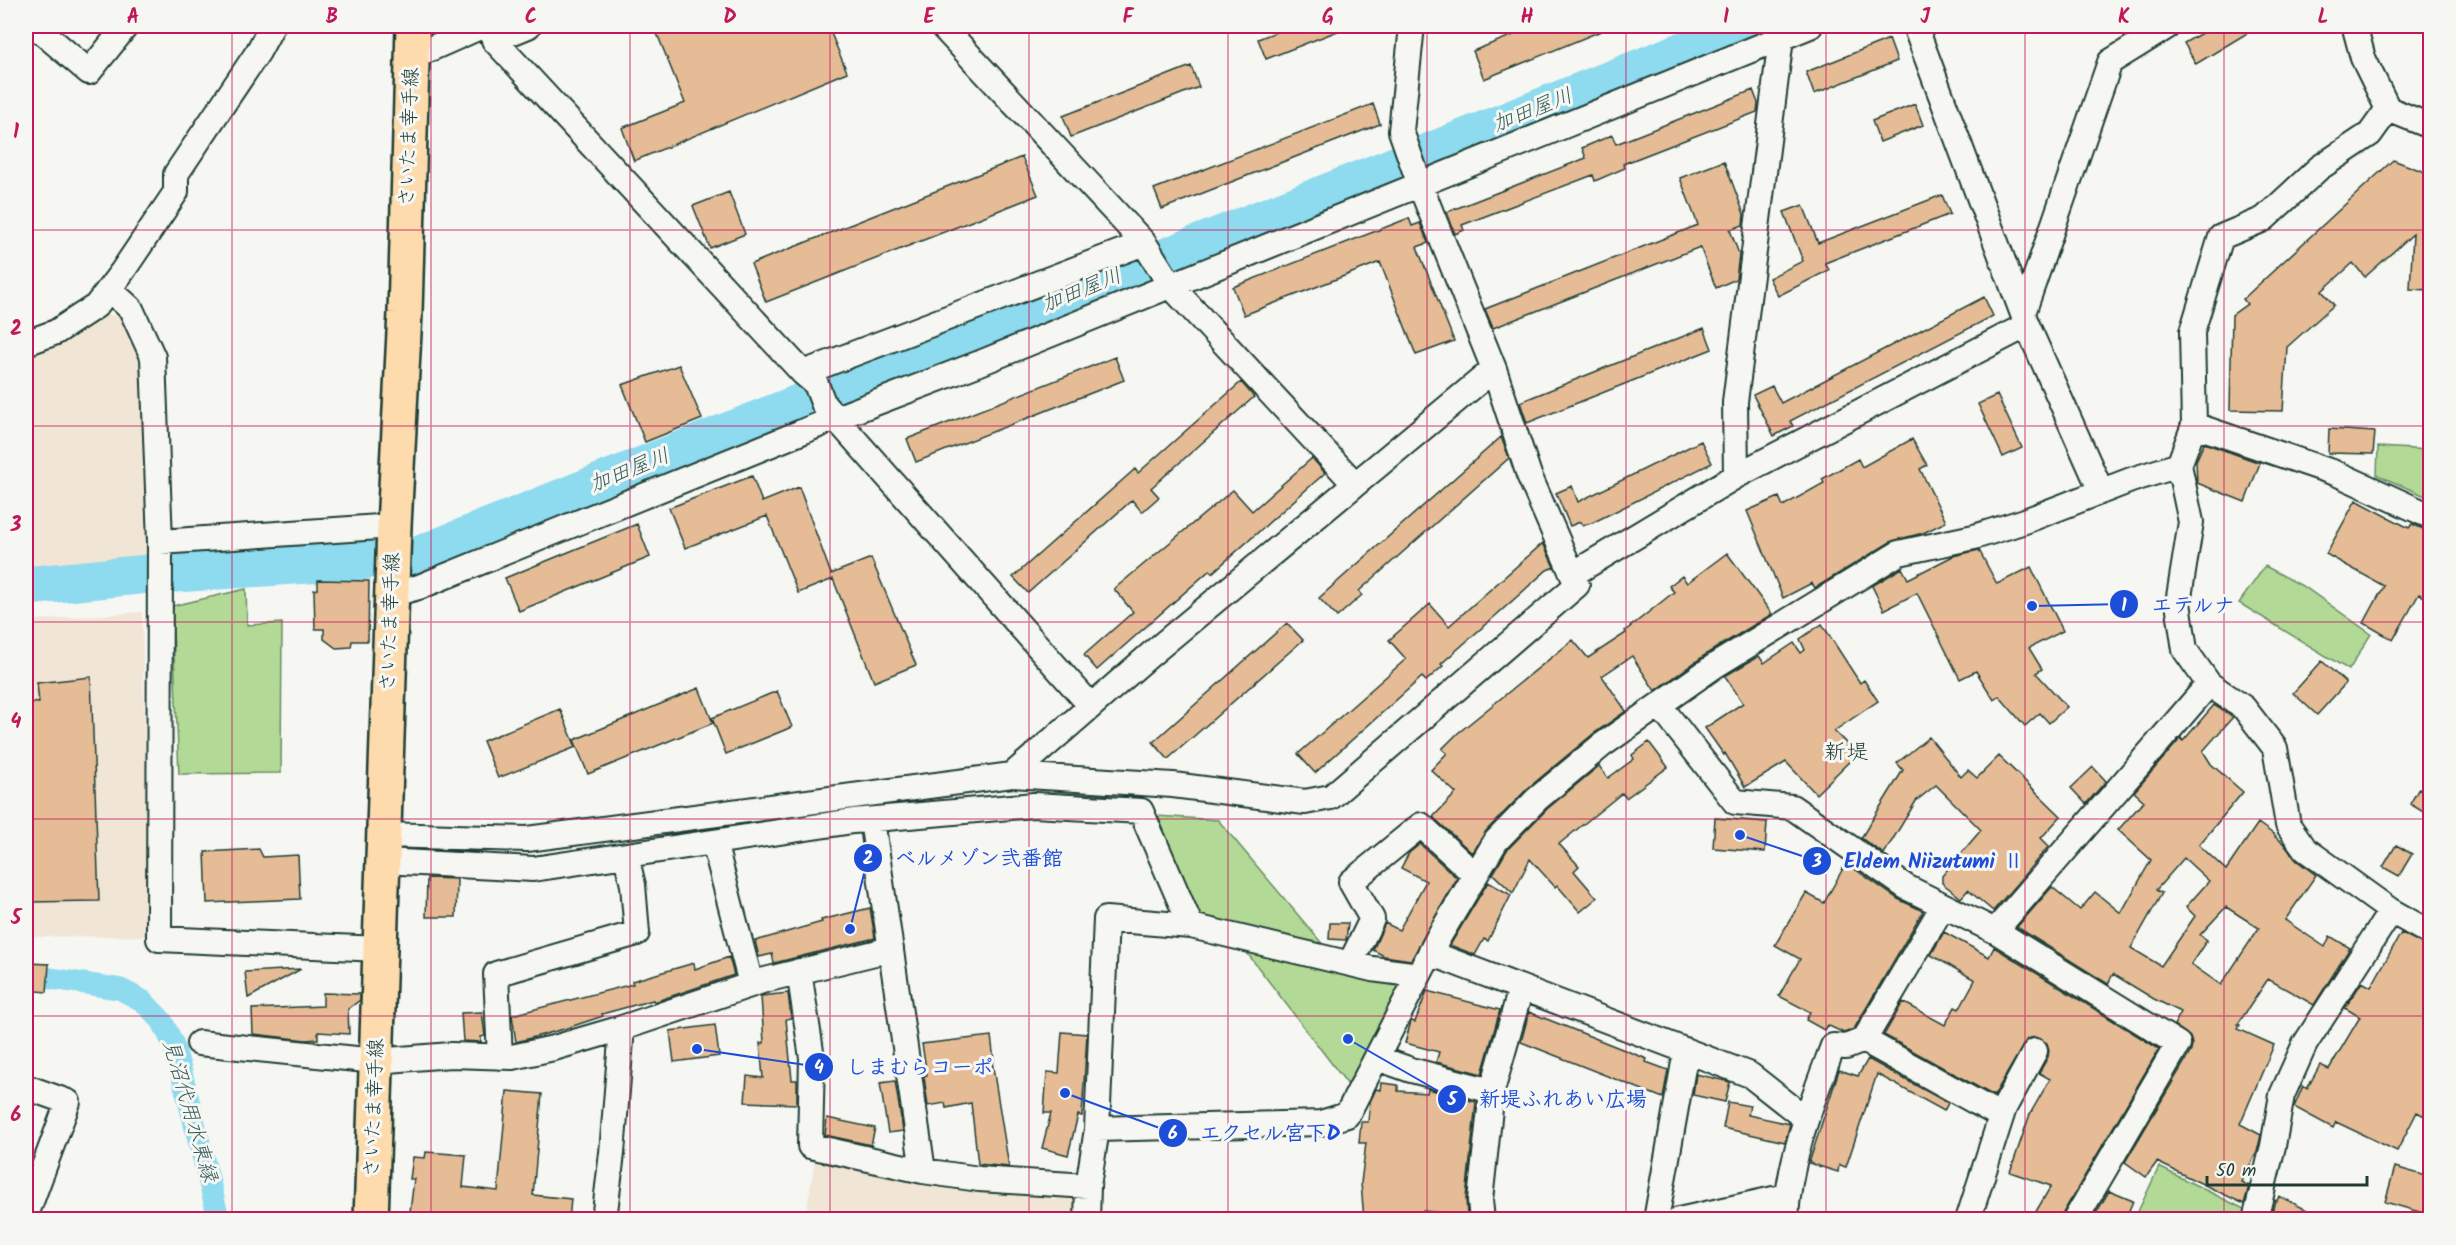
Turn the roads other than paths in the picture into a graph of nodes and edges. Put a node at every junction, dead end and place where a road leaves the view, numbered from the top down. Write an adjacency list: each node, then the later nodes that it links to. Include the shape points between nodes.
1 (28, 26): 13 (street)
2 (35, 26): 3 (street, via 89,72)
3 (126, 26)
4 (272, 26): 21 (street, via 176,174 176,192)
5 (482, 26): 15 (street)
6 (528, 26): 25 (street, via 494,40)
7 (942, 26): 19 (street)
8 (1413, 26): 18 (street, via 1401,130)
9 (1810, 26): 14 (street)
10 (1915, 26): 22 (street)
11 (2168, 26): 22 (street, via 2110,62)
12 (2361, 26): 16 (street, via 2356,32 2363,58)
13 (26, 30)
14 (1781, 38): 18 (street); 28 (street, via 1735,402)
15 (412, 41): 32 (main road, さいたま幸手線, via 405,313)
16 (2388, 109): 17 (street); 26 (street, via 2370,134 2319,168 2264,219 2221,237 2192,332)
17 (2430, 126)
18 (1415, 168): 20 (street); 24 (street)
19 (1144, 243): 20 (street); 25 (street)
20 (1171, 286): 25 (street, via 980,363); 29 (street)
21 (110, 290): 23 (street, via 83,316); 33 (street, via 131,309 153,357)
22 (2025, 319): 28 (street); 30 (street)
23 (26, 343)
24 (1494, 369): 29 (street); 34 (street, via 1529,475)
25 (820, 395): 35 (street, via 430,583); 37 (street)
26 (2194, 425): 27 (street); 31 (street, via 2338,474)
27 (2179, 465): 30 (street); 36 (street, via 2191,522 2178,603 2185,650)
28 (1736, 476): 34 (street)
29 (1354, 483): 37 (street)
30 (2101, 491): 38 (street, via 1974,537 1899,553 1716,665)
31 (2430, 516)
32 (394, 526): 33 (street); 35 (main road, さいたま幸手線)
33 (160, 542): 50 (street, via 159,939)
34 (1573, 574): 39 (street, via 1577,585 1331,797 1305,802 1173,785)
35 (393, 594): 42 (main road, さいたま幸手線)
36 (2209, 684): 46 (street, via 2244,708 2275,748 2288,825 2305,849); 48 (street)
37 (1092, 706): 39 (street)
38 (1660, 706): 44 (street, via 1602,746 1538,799 1496,841); 45 (street, via 1735,802 1792,807 1906,887)
39 (1012, 775): 42 (street, via 527,839)
40 (872, 820): 41 (street); 47 (street, via 1034,805 1141,811); 51 (street)
41 (714, 842): 43 (street); 56 (street)
42 (383, 848): 43 (street, via 533,869); 50 (main road, さいたま幸手線)
43 (626, 856): 63 (street, via 637,933 496,974)
44 (1474, 875): 52 (street); 53 (street, via 1420,825 1351,882 1372,919)
45 (1944, 906): 48 (street); 59 (street)
46 (2391, 911): 49 (street); 83 (street, via 2305,1044 2282,1095)
47 (1191, 926): 53 (street); 70 (street, via 1106,920)
48 (1995, 931): 82 (street, via 2178,1044)
49 (2430, 933)
50 (380, 949): 65 (main road, さいたま幸手線)
51 (891, 949): 54 (street); 71 (street)
52 (1430, 953): 55 (street); 57 (street)
53 (1350, 964): 55 (street)
54 (799, 971): 56 (street); 71 (street, via 812,1058 810,1146)
55 (1419, 975): 64 (street)
56 (751, 984): 58 (street)
57 (1521, 988): 61 (street); 67 (street)
58 (622, 1028): 63 (street, via 554,1048); 76 (street)
59 (1864, 1040): 68 (street); 69 (street, via 1846,1047 1833,1046)
60 (199, 1043): 65 (street)
61 (1686, 1051): 69 (street, via 1750,1075); 79 (street)
62 (2035, 1051): 68 (street)
63 (500, 1056): 65 (street)
64 (1377, 1058): 67 (street); 70 (street, via 1347,1115 1321,1123)
65 (376, 1061): 75 (main road, さいたま幸手線)
66 (26, 1087): 74 (street, via 68,1102)
67 (1492, 1091): 78 (street, via 1480,1200)
68 (2001, 1116): 81 (street)
69 (1806, 1119): 73 (street)
70 (1097, 1129): 72 (street)
71 (923, 1171): 72 (street)
72 (1088, 1186): 77 (street)
73 (1787, 1208): 80 (street)
74 (26, 1215)
75 (371, 1220)
76 (604, 1220)
77 (1087, 1220)
78 (1482, 1220)
79 (1656, 1220)
80 (1679, 1220)
81 (1968, 1220)
82 (2075, 1220)
83 (2255, 1220)

